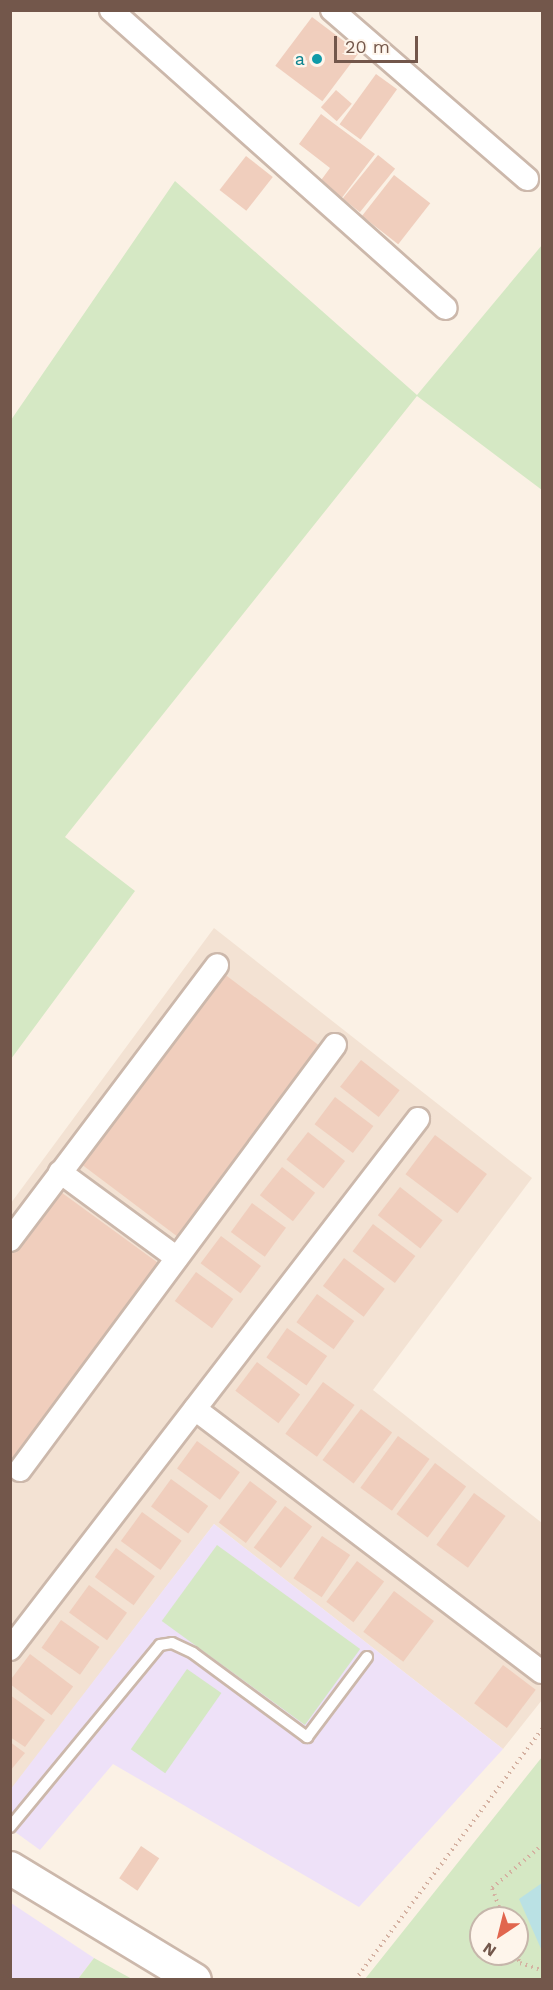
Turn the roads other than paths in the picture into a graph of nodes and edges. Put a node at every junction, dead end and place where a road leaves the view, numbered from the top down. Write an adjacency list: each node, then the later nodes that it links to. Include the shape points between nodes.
1 (111, 10): 4 (street)
2 (332, 10): 3 (street)
3 (527, 179)
4 (446, 308)
5 (217, 965): 8 (street)
6 (335, 1045): 10 (street)
7 (418, 1119): 11 (street)
8 (60, 1172): 9 (street); 10 (street)
9 (10, 1240)
10 (177, 1258): 12 (street)
11 (195, 1409): 13 (street); 15 (street)
12 (20, 1470)
13 (10, 1649)
14 (367, 1656): 16 (lane, via 307,1737 193,1653 172,1643 160,1645)
15 (543, 1672)
16 (10, 1827)
17 (10, 1868): 18 (street)
18 (195, 1980)

